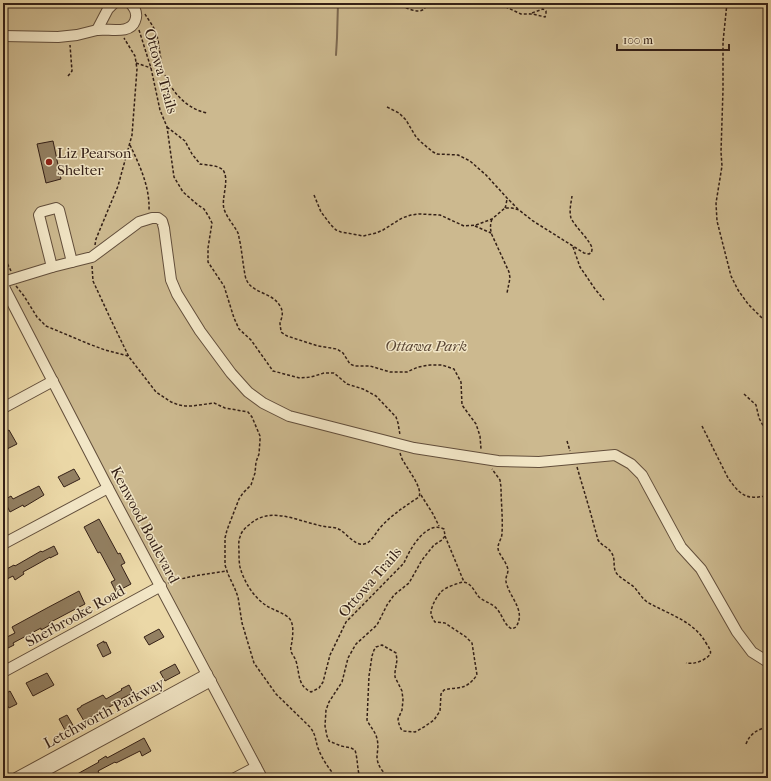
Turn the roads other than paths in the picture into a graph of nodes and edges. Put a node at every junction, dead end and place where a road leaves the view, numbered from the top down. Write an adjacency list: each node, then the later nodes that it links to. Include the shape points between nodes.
1 (114, 3): 3 (street, via 108,8)
2 (130, 3): 3 (street, via 136,15 134,24 120,30)
3 (97, 30): 4 (street, via 65,37)
4 (3, 36)
5 (72, 262): 6 (street); 6 (street, via 59,210 56,208 39,215); 14 (street, via 92,257 139,222 158,218 164,228 171,280 184,306 231,373 248,392 289,416 400,445 483,459 539,462 614,455 631,464 642,475 681,547 701,569 737,632 752,652)
6 (52, 267): 7 (street)
7 (8, 280)
8 (3, 285): 9 (street, Kenwood Boulevard)
9 (53, 381): 10 (street); 11 (street, Kenwood Boulevard)
10 (3, 408)
11 (108, 488): 12 (street); 13 (street, Kenwood Boulevard)
12 (3, 544)
13 (161, 586): 15 (street, Sherbrooke Road); 16 (street, Kenwood Boulevard)
14 (768, 662)
15 (3, 672)
16 (209, 678): 17 (street, Kenwood Boulevard); 18 (street, Letchworth Parkway); 19 (street, Letchworth Parkway)
17 (256, 767): 20 (street); 21 (street, Kenwood Boulevard)
18 (16, 778)
19 (32, 778)
20 (235, 778)
21 (262, 778)

